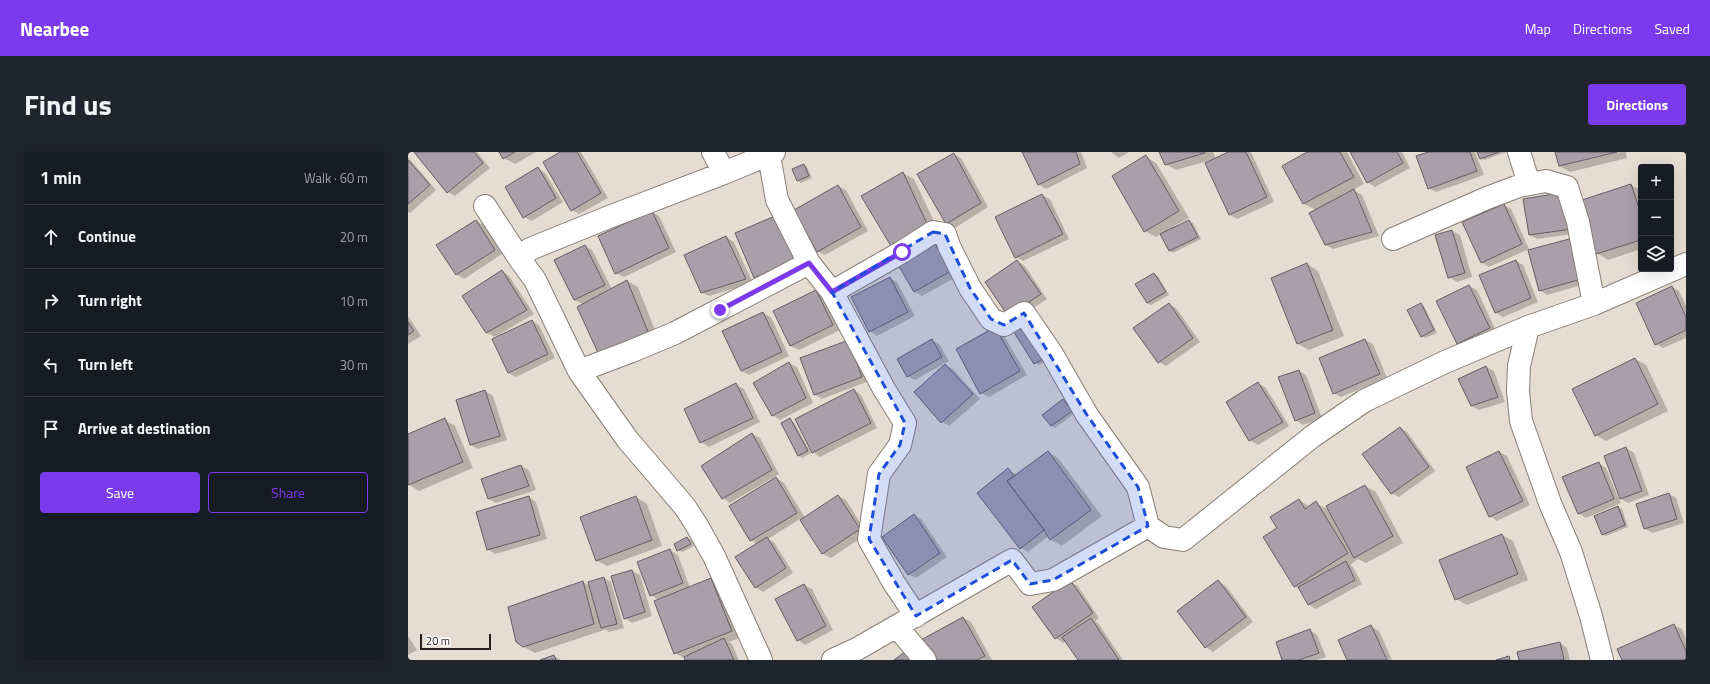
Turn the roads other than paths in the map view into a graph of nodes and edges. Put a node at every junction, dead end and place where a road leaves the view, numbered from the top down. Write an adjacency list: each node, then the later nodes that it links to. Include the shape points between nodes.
1 (713, 152): 4 (street)
2 (1519, 152): 5 (street)
3 (771, 153): 4 (street); 9 (street, via 777,200)
4 (724, 173): 8 (street, via 587,225 530,249)
5 (1529, 184): 7 (street, via 1487,198); 12 (street, via 1546,181 1567,187 1578,222)
6 (485, 206): 8 (street)
7 (1393, 239)
8 (518, 258): 14 (street, via 535,280)
9 (809, 263): 11 (street); 14 (street, via 675,333)
10 (1686, 264): 12 (street)
11 (832, 292): 15 (street, via 933,232 945,234 970,288 990,320 1004,325 1024,313 1052,354 1087,414 1138,487); 16 (street, via 905,423 900,445 879,474 869,539)
12 (1594, 304): 13 (street)
13 (1528, 327): 15 (street, via 1445,362 1364,402 1313,436 1182,540 1164,537); 21 (street, via 1519,366 1521,421 1550,503 1571,552)
14 (579, 370): 18 (street, via 627,439 689,512 714,556)
15 (1148, 526): 16 (street, via 1052,580 1030,584 1012,560)
16 (916, 616): 17 (street)
17 (897, 627): 19 (street); 20 (street)
18 (761, 660)
19 (833, 660)
20 (925, 660)
21 (1602, 660)

